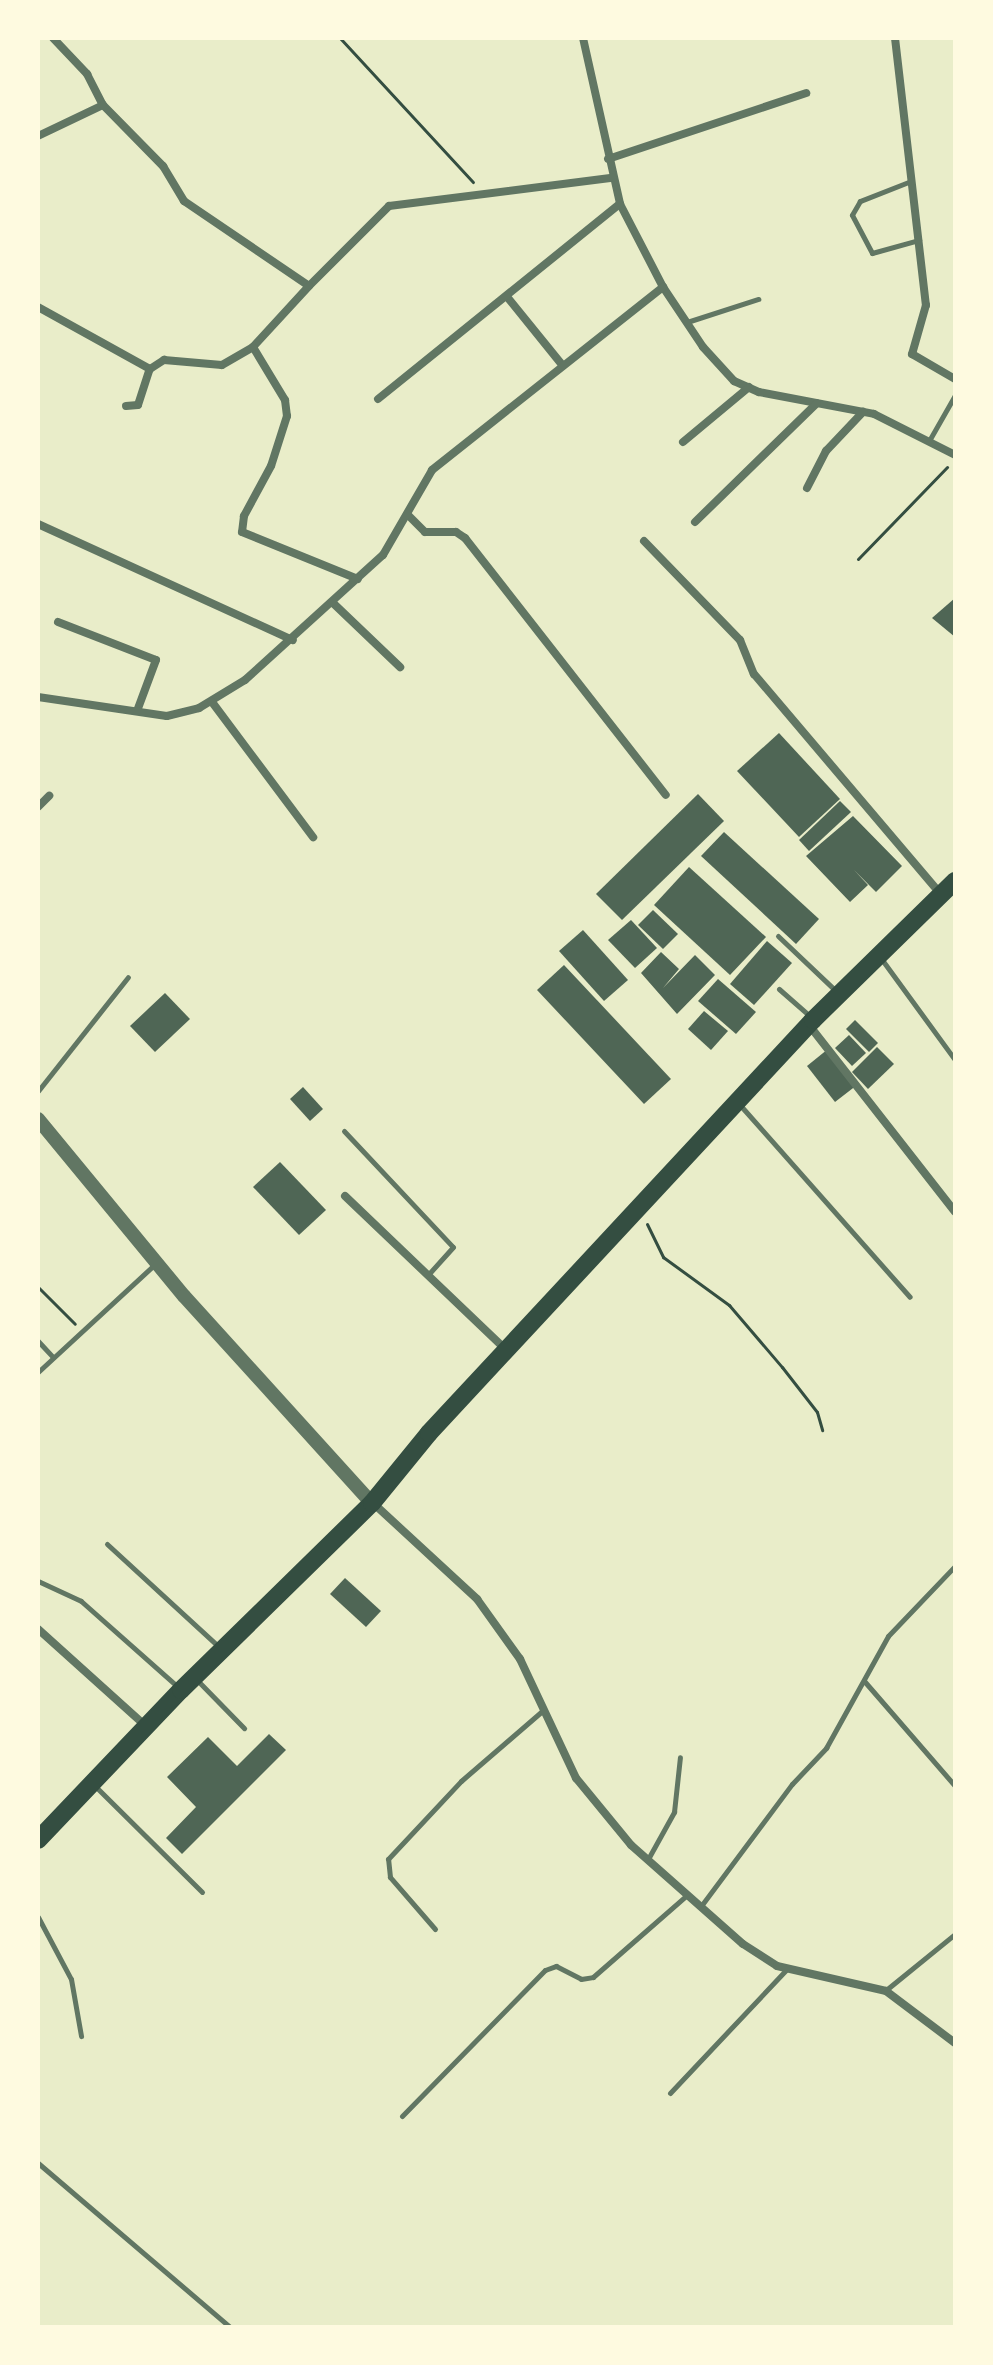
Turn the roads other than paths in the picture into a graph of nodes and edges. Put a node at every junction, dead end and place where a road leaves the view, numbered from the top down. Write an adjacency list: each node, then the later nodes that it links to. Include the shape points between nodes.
1 (53, 38): 5 (street, via 87,74)
2 (583, 38): 7 (street)
3 (895, 38): 9 (street)
4 (806, 93): 7 (street)
5 (103, 105): 6 (street); 12 (street, via 163,166 184,201)
6 (38, 136)
7 (608, 159): 8 (street)
8 (612, 178): 10 (street); 12 (street, via 389,206)
9 (913, 181): 11 (street); 11 (lane, via 860,201 852,215 872,253)
10 (620, 204): 13 (street); 14 (street)
11 (920, 239): 21 (street, via 926,305 912,354)
12 (309, 286): 18 (street)
13 (663, 287): 17 (street); 19 (street)
14 (508, 298): 19 (street); 24 (street)
15 (758, 299): 17 (lane)
16 (38, 307): 20 (street)
17 (687, 322): 22 (street, via 734,381)
18 (253, 347): 20 (street, via 222,365 164,360); 36 (street, via 285,400 287,416 242,532)
19 (563, 366): 32 (street, via 432,470 414,494)
20 (150, 369): 26 (street, via 144,396 138,405)
21 (955, 379)
22 (749, 387): 25 (street); 29 (street)
23 (955, 395): 28 (lane)
24 (378, 399)
25 (817, 403): 27 (street); 33 (street)
26 (126, 406)
27 (863, 412): 28 (street); 31 (street, via 826,451)
28 (930, 439): 30 (street)
29 (683, 442)
30 (955, 457)
31 (807, 488)
32 (408, 515): 36 (street, via 383,555); 44 (street, via 425,532 456,532 465,538)
33 (695, 522)
34 (38, 524): 39 (street)
35 (644, 541): 49 (street, via 740,640 754,674)
36 (358, 579): 37 (street)
37 (333, 603): 39 (street); 40 (street)
38 (58, 622): 43 (street, via 156,660)
39 (293, 640): 42 (street)
40 (400, 667)
41 (38, 697): 43 (street)
42 (212, 702): 43 (street, via 167,716); 47 (street)
43 (137, 711)
44 (666, 795)
45 (49, 796): 46 (street)
46 (38, 807)
47 (313, 837)
48 (955, 881): 49 (highway)
49 (939, 892): 51 (highway)
50 (778, 936): 54 (lane)
51 (878, 954): 54 (highway); 56 (lane)
52 (128, 977): 57 (lane)
53 (779, 989): 55 (lane)
54 (839, 994): 55 (highway)
55 (811, 1022): 58 (highway); 62 (street)
56 (955, 1060)
57 (38, 1091)
58 (737, 1101): 65 (lane); 67 (highway)
59 (38, 1119): 63 (street)
60 (344, 1131): 64 (lane, via 453,1247)
61 (345, 1196): 64 (street)
62 (955, 1212)
63 (156, 1263): 68 (lane); 70 (street)
64 (429, 1274): 67 (street)
65 (910, 1297)
66 (38, 1341): 68 (lane)
67 (506, 1350): 70 (highway)
68 (53, 1357): 69 (lane)
69 (38, 1372)
70 (372, 1503): 75 (highway); 78 (street, via 477,1599 520,1659)
71 (107, 1544): 75 (lane)
72 (955, 1566): 76 (lane, via 888,1636)
73 (38, 1581): 77 (lane, via 81,1601)
74 (38, 1629): 79 (street)
75 (224, 1651): 77 (highway)
76 (865, 1682): 83 (lane); 88 (lane, via 826,1748 792,1784)
77 (188, 1684): 79 (highway); 80 (lane)
78 (541, 1712): 85 (street, via 576,1778); 90 (lane, via 461,1781 388,1859 390,1877)
79 (148, 1727): 82 (highway)
80 (244, 1728)
81 (680, 1757): 85 (lane, via 674,1812)
82 (94, 1785): 84 (highway); 86 (lane)
83 (955, 1786)
84 (38, 1840)
85 (648, 1860): 87 (street)
86 (202, 1892)
87 (688, 1894): 88 (street); 97 (lane, via 593,1977 581,1979 556,1966 545,1970)
88 (701, 1907): 92 (street, via 743,1944)
89 (38, 1917): 94 (lane, via 71,1979)
90 (435, 1929)
91 (955, 1934): 93 (lane)
92 (786, 1970): 93 (street); 96 (lane)
93 (886, 1991): 95 (street)
94 (81, 2036)
95 (955, 2043)
96 (670, 2093)
97 (402, 2116)
98 (38, 2163): 99 (lane)
99 (230, 2327)

